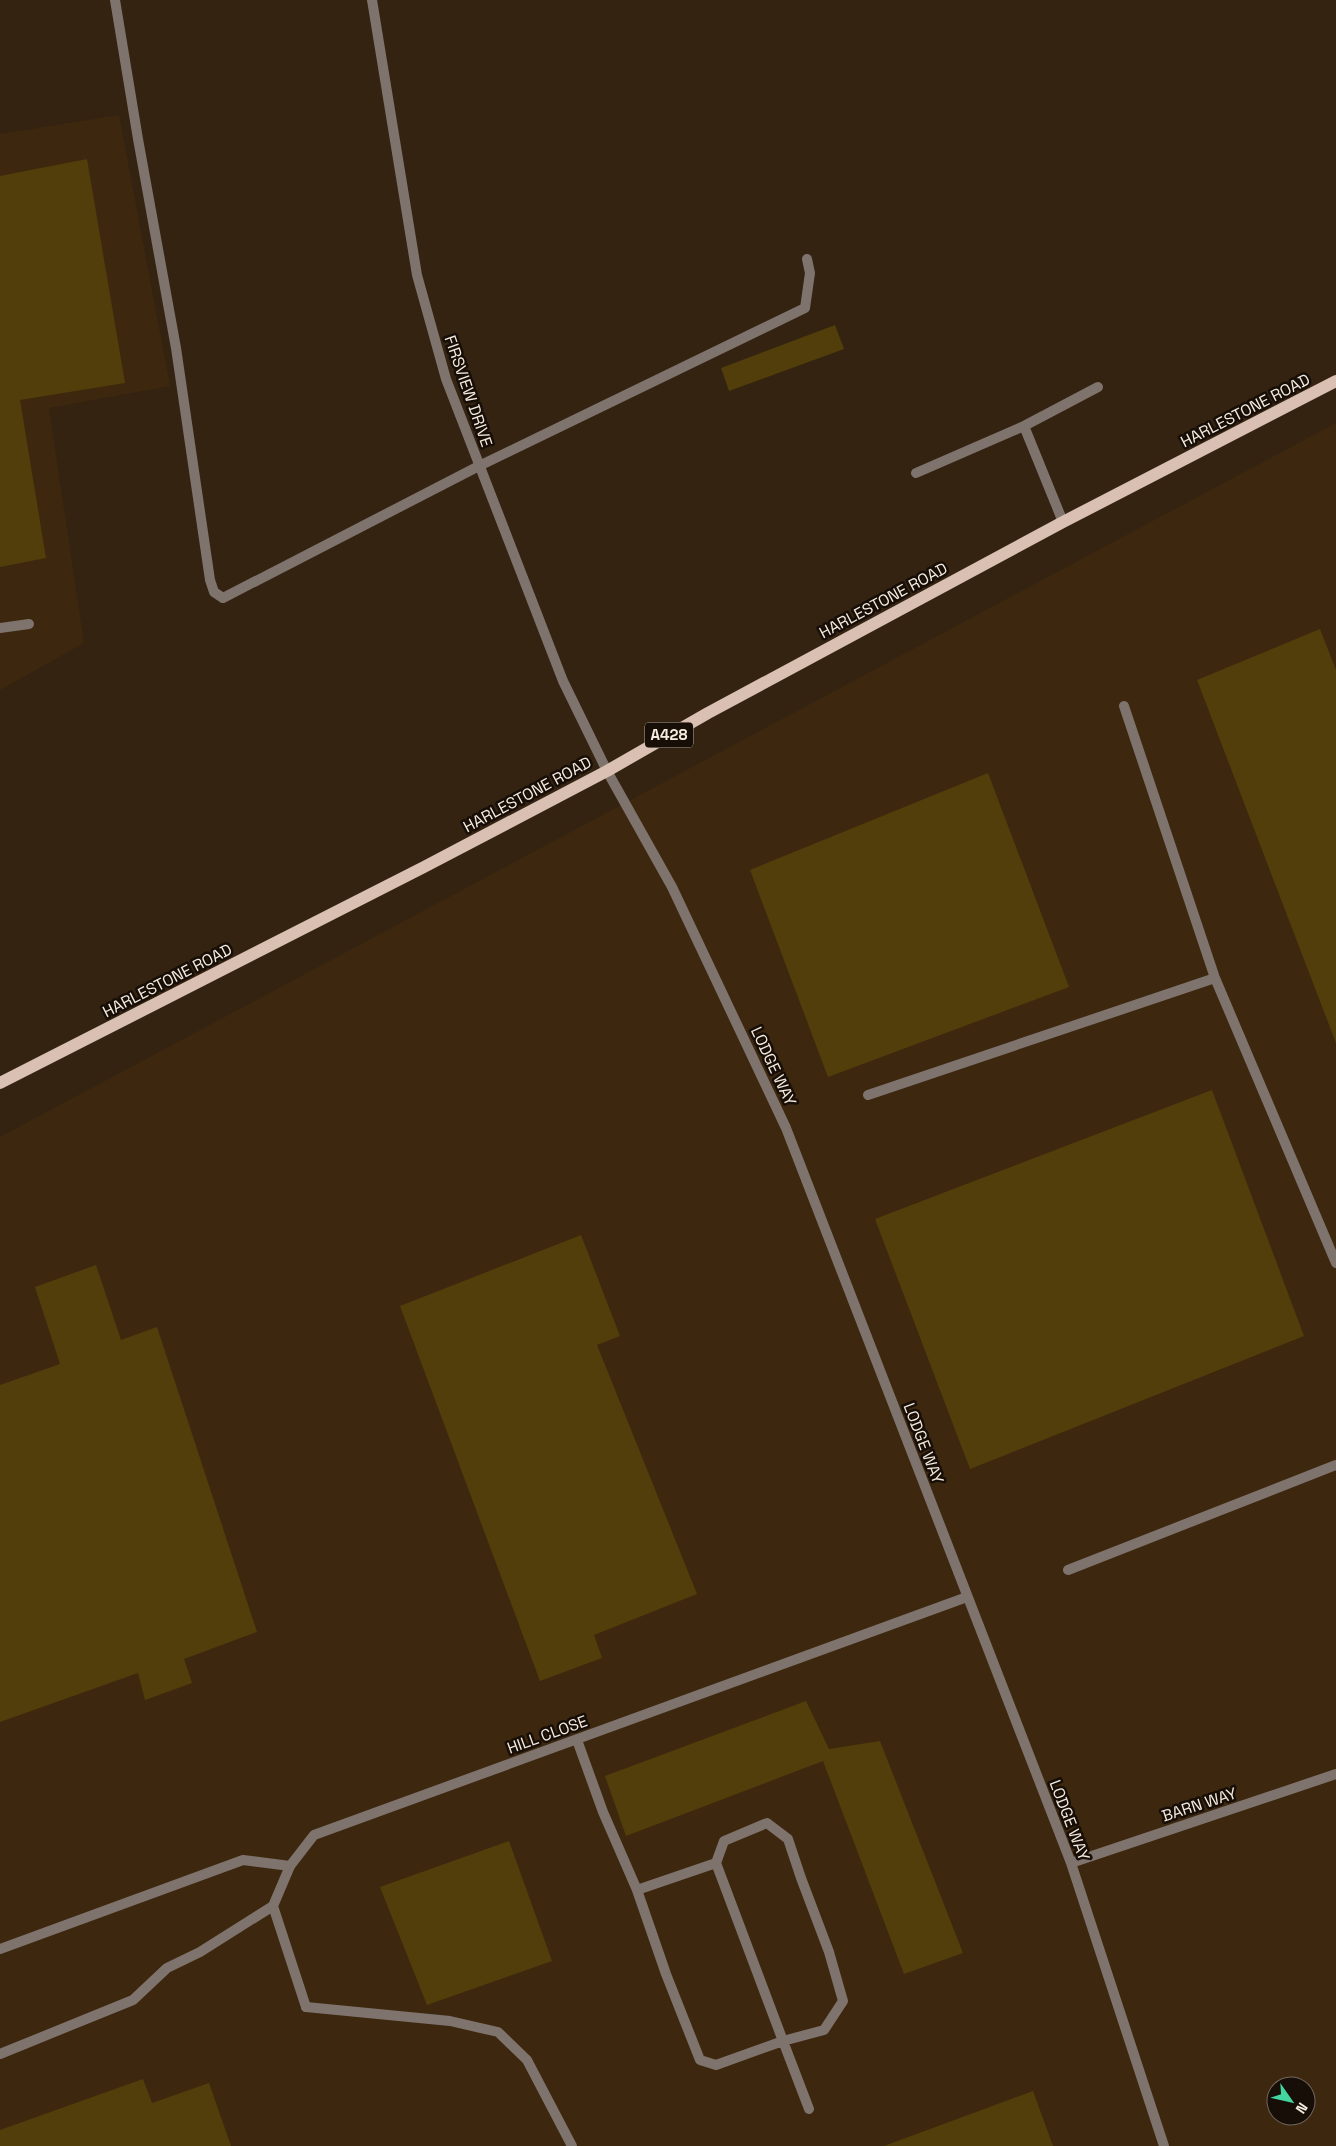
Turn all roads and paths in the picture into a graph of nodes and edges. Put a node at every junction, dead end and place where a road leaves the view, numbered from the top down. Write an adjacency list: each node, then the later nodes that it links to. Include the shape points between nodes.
1 (115, 0): 7 (street, via 176,348 214,592 223,598)
2 (372, 0): 7 (street, FIRSVIEW DRIVE, via 417,274 446,378)
3 (807, 259): 7 (street, via 810,273 805,308)
4 (1336, 381): 9 (main road, HARLESTONE ROAD / A428)
5 (1098, 387): 6 (street)
6 (1024, 426): 8 (street); 9 (street)
7 (479, 466): 13 (street, FIRSVIEW DRIVE, via 563,681)
8 (916, 473)
9 (1063, 522): 13 (main road, HARLESTONE ROAD / A428, via 708,712)
10 (29, 624): 11 (street)
11 (0, 628)
12 (1124, 706): 14 (street)
13 (607, 771): 15 (main road, HARLESTONE ROAD / A428); 20 (street, LODGE WAY, via 672,886 786,1128)
14 (1215, 978): 16 (street); 17 (street)
15 (0, 1083)
16 (868, 1095)
17 (1336, 1263)
18 (1336, 1465): 19 (street)
19 (1068, 1570)
20 (967, 1597): 21 (street, HILL CLOSE); 24 (street, LODGE WAY)
21 (576, 1740): 25 (street, HILL CLOSE, via 314,1836); 26 (street)
22 (1336, 1774): 24 (street, BARN WAY)
23 (716, 1863): 26 (street); 29 (street); 29 (street, via 724,1840 767,1823 788,1839 843,2001 824,2030)
24 (1071, 1863): 33 (street, LODGE WAY)
25 (290, 1866): 27 (street, HILL CLOSE); 28 (street, via 243,1860)
26 (637, 1890): 29 (street, via 700,2060 716,2065)
27 (273, 1906): 30 (street, via 200,1952 167,1968 132,2000); 32 (street, via 306,2007 450,2021 498,2032 527,2060)
28 (0, 1949)
29 (783, 2041): 31 (street)
30 (0, 2054)
31 (809, 2109)
32 (572, 2146)
33 (1164, 2146)

